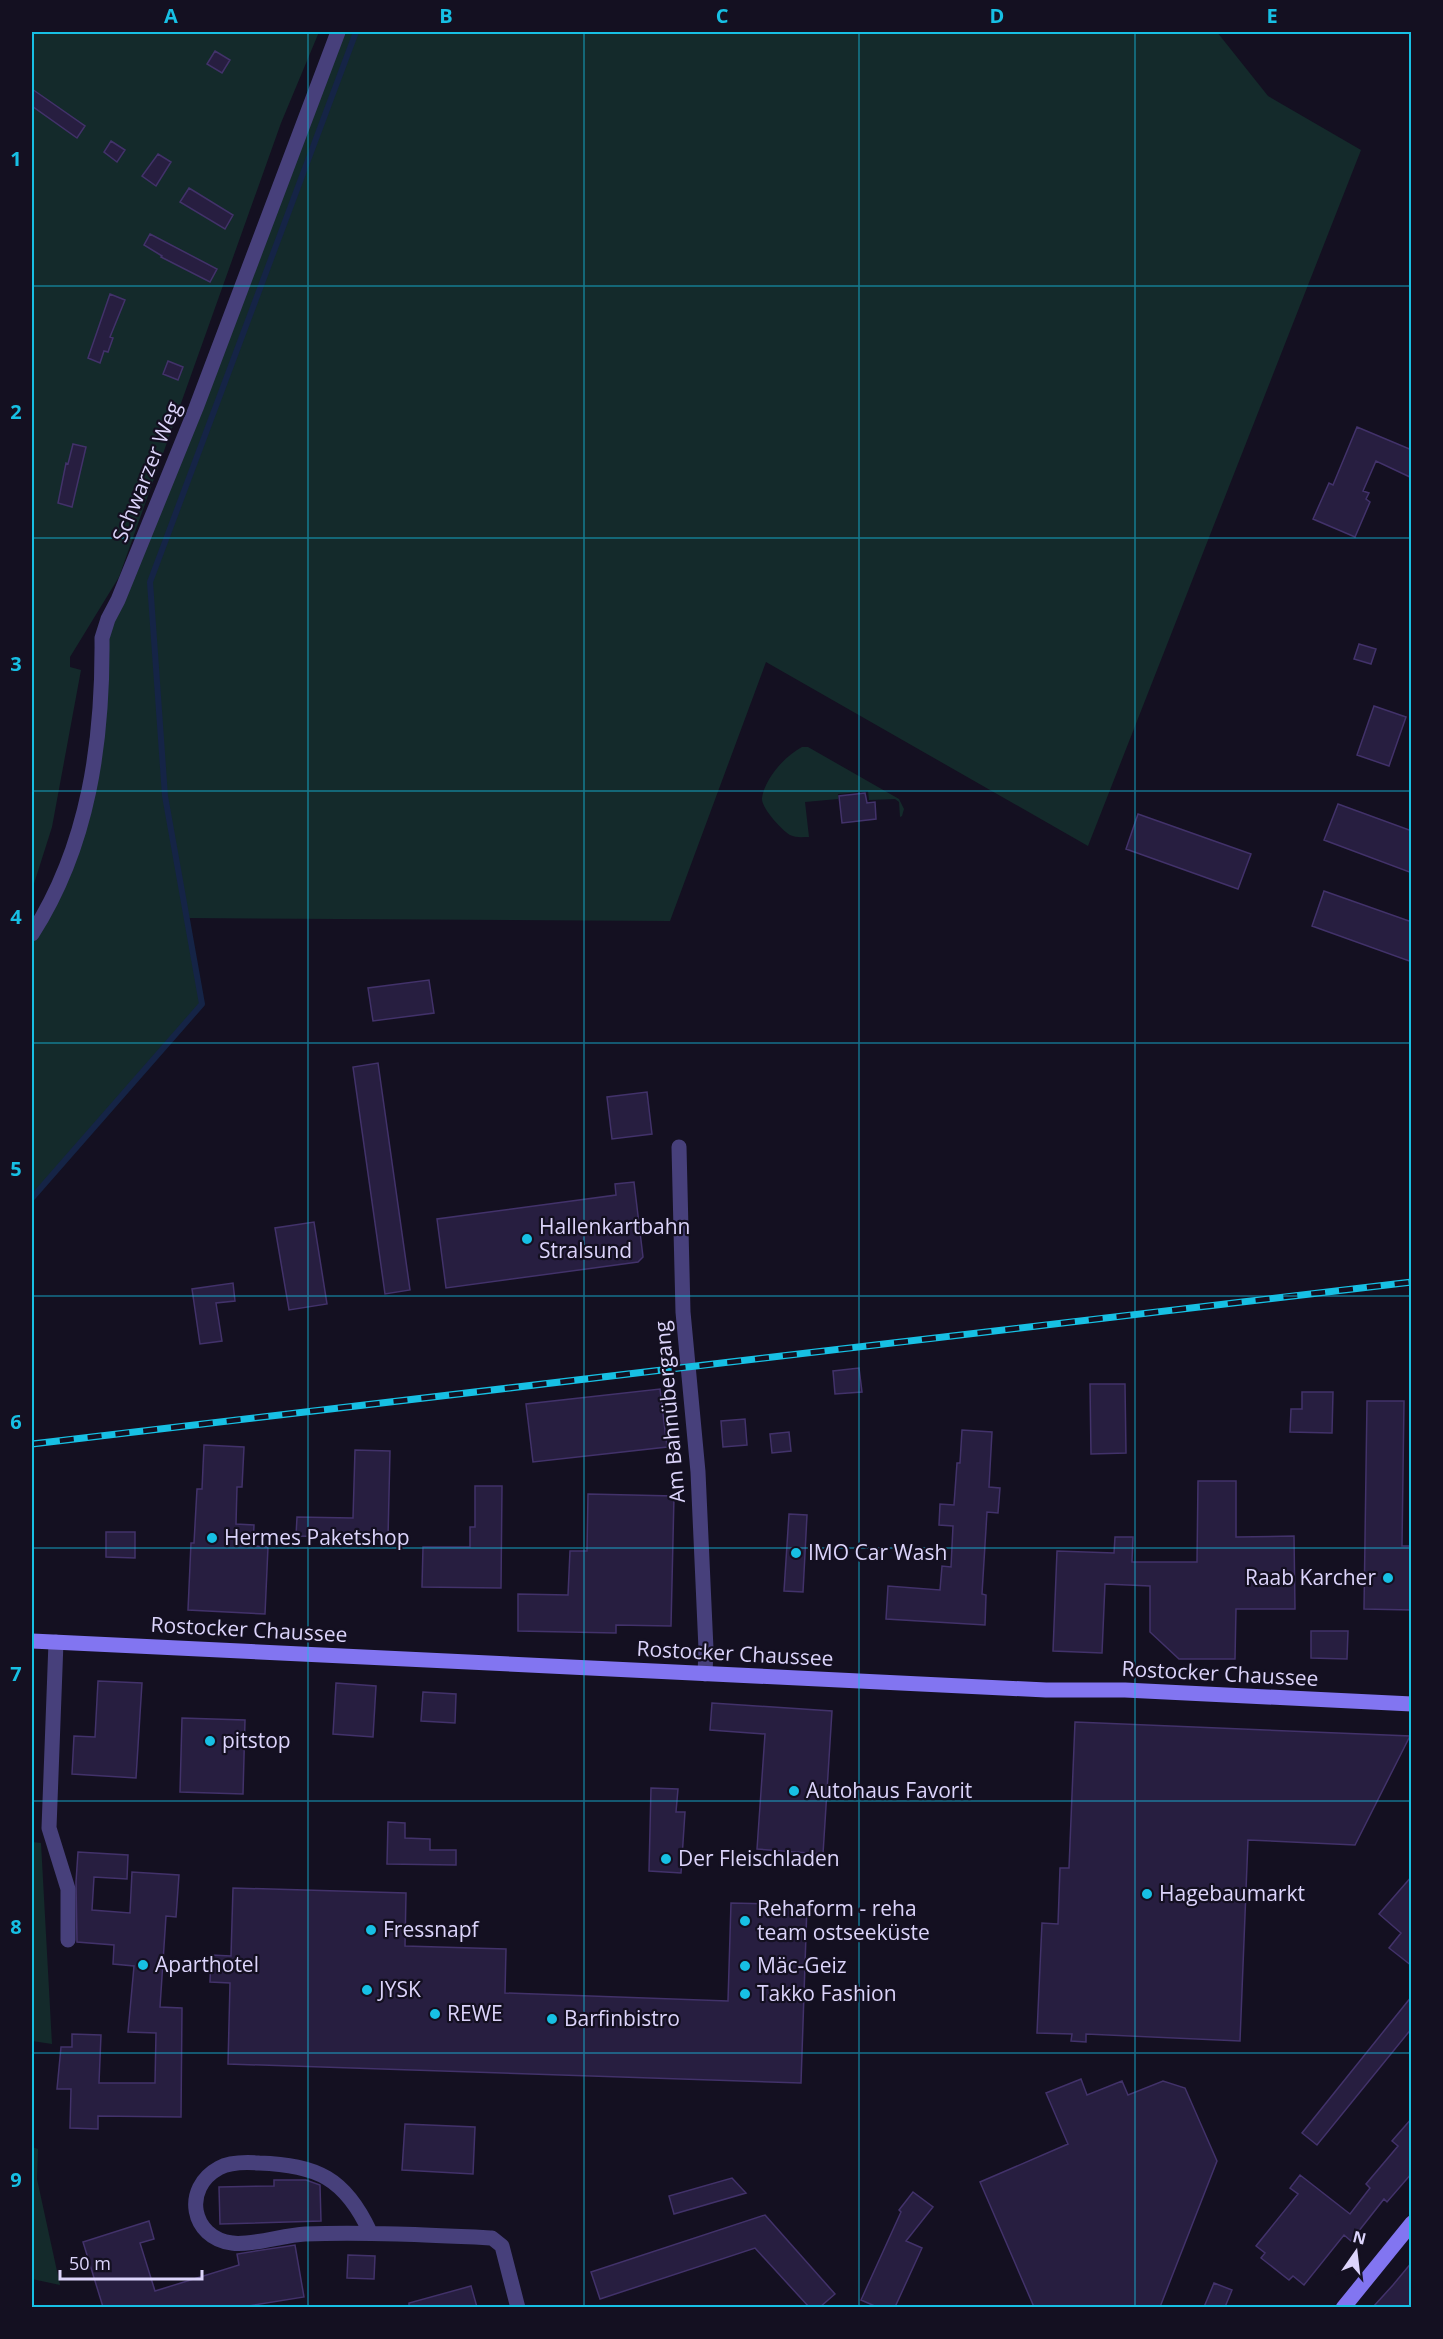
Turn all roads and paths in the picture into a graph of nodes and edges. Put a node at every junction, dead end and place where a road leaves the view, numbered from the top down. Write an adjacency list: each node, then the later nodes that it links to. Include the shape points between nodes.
1 (338, 32): 2 (street, Schwarzer Weg, via 196,408 108,619 102,638 96,758 78,836 63,878)
2 (32, 934)
3 (679, 1147): 6 (street, Am Bahnübergang, via 683,1312 698,1472)
4 (32, 1641): 5 (main road, Rostocker Chaussee)
5 (56, 1642): 6 (main road, Rostocker Chaussee); 8 (street, via 50,1828 68,1889)
6 (705, 1674): 7 (main road, Rostocker Chaussee)
7 (1412, 1704)
8 (68, 1940)
9 (1412, 2223): 12 (main road)
10 (370, 2232): 10 (street, via 299,2235 233,2244 213,2237 200,2223 195,2193 204,2179 220,2167 242,2162 319,2172 344,2190); 11 (street, via 492,2238 502,2246)
11 (518, 2307)
12 (1343, 2307)

